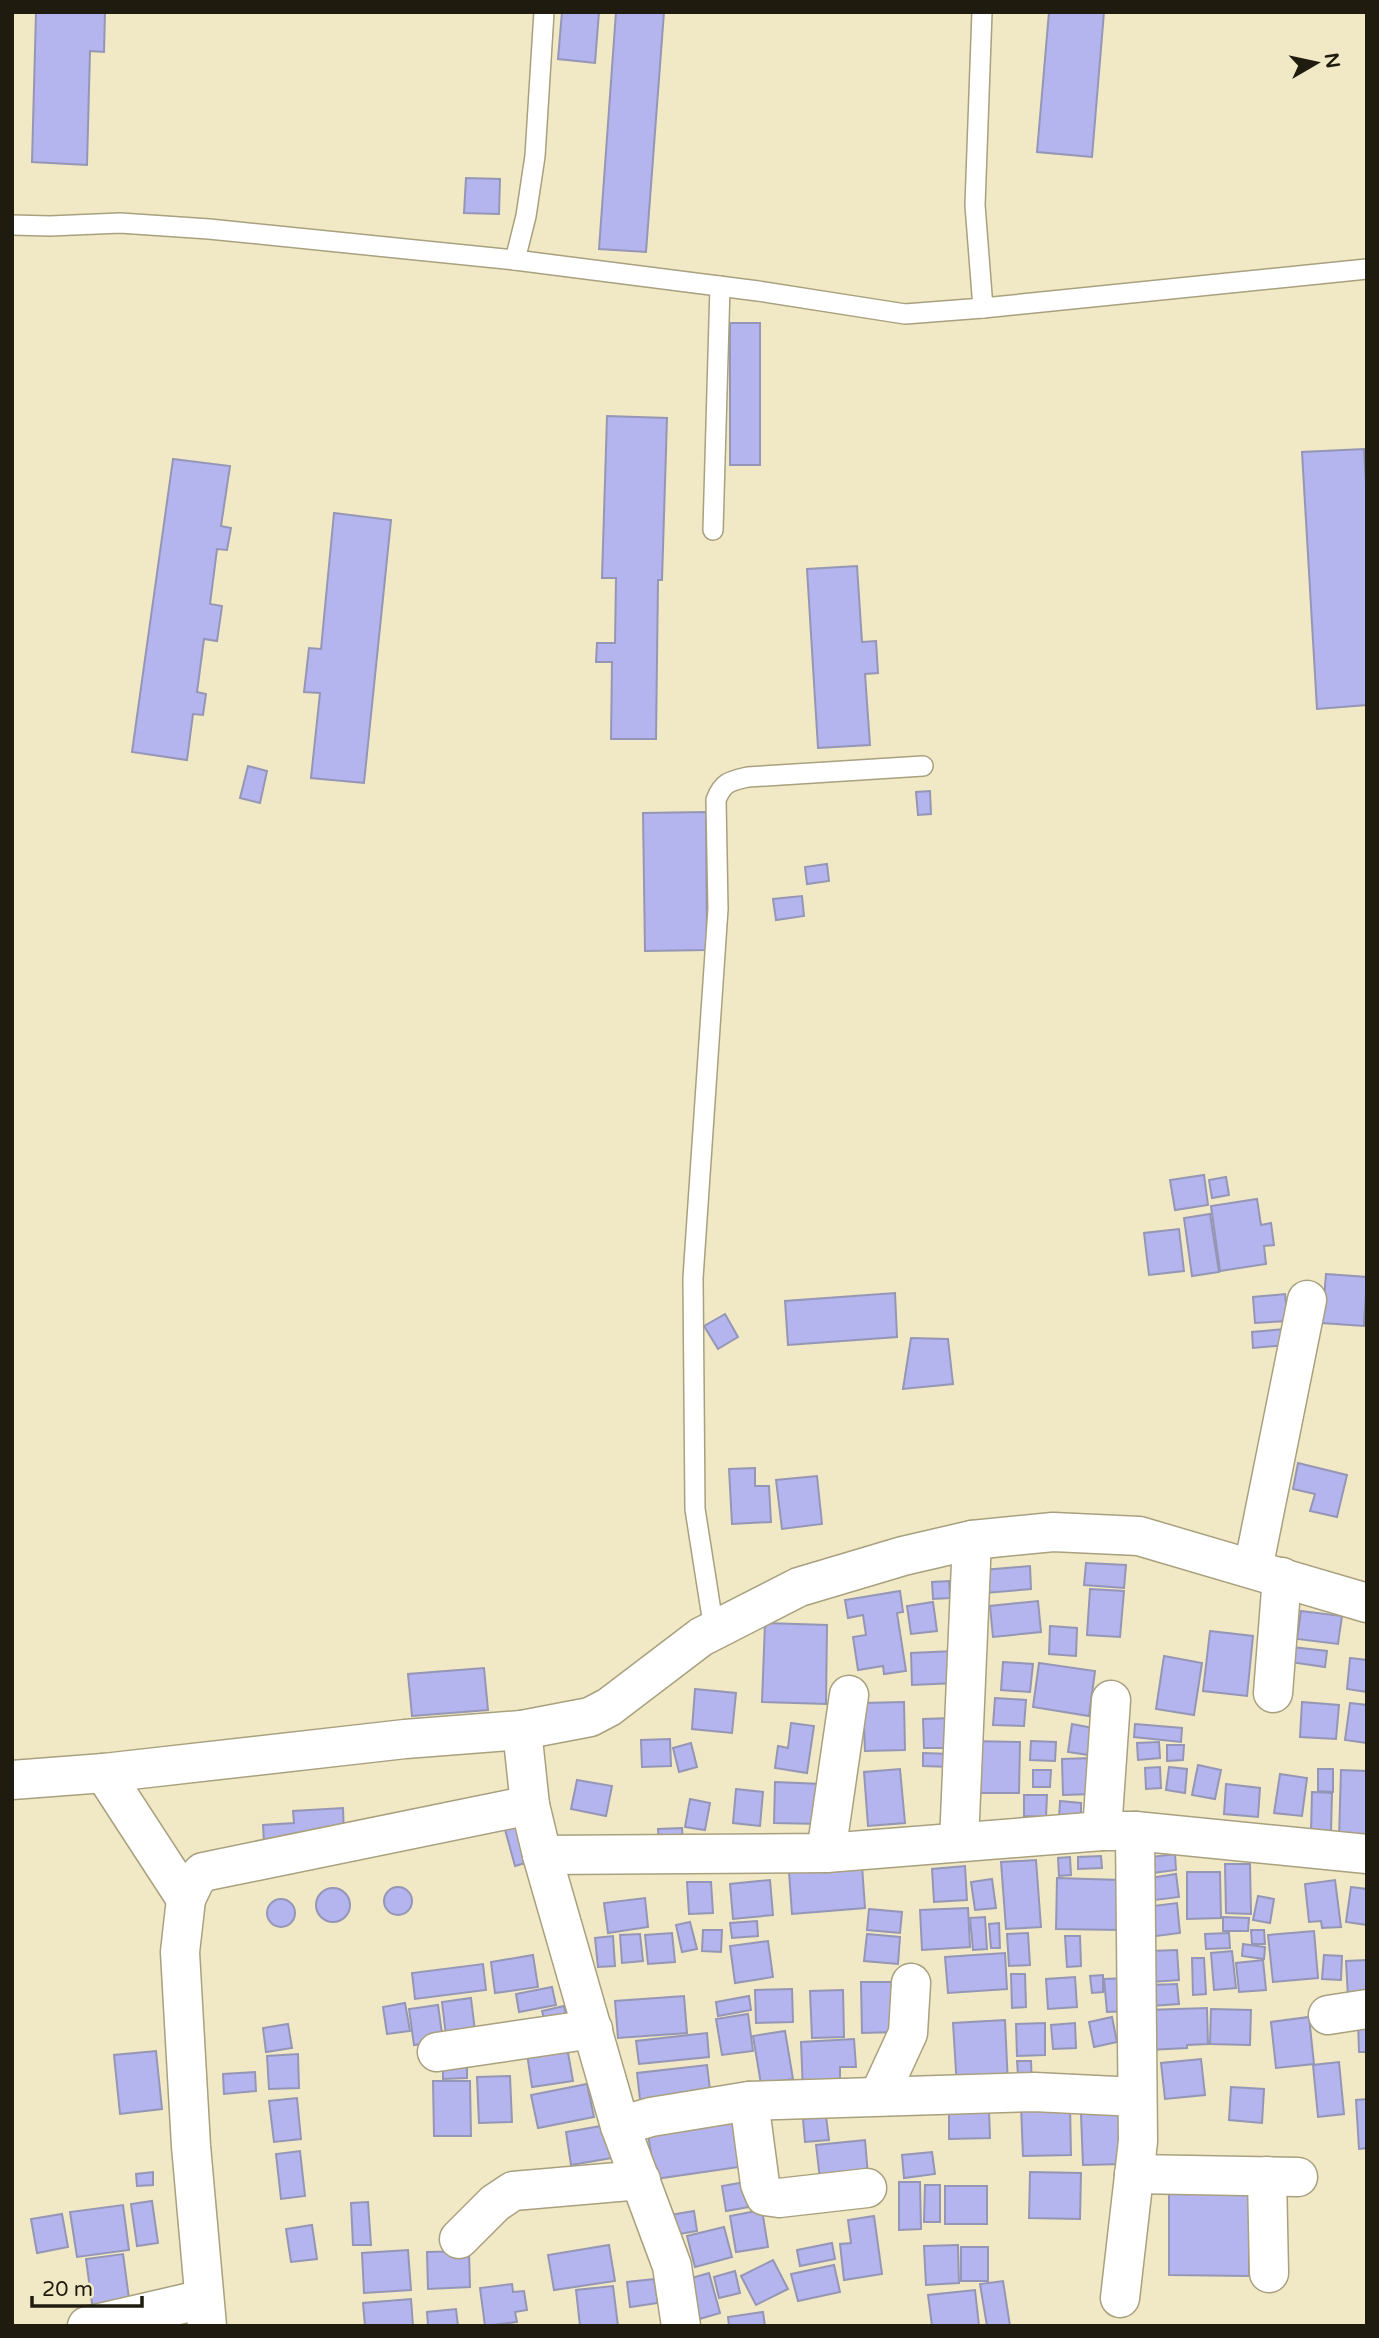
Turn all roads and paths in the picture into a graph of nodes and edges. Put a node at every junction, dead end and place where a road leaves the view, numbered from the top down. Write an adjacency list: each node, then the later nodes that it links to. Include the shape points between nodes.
1 (544, 12): 4 (lane, via 535,156)
2 (982, 12): 7 (lane, via 975,205)
3 (12, 225): 4 (lane, via 120,223)
4 (515, 260): 6 (lane)
5 (1367, 269): 7 (lane)
6 (720, 286): 7 (lane, via 905,314); 8 (lane)
7 (983, 308)
8 (713, 530)
9 (923, 766): 14 (lane, via 748,777 721,788 716,800 718,909 693,1278 695,1509)
10 (1307, 1300): 12 (street)
11 (972, 1540): 12 (street, via 1053,1532 1139,1536); 14 (street, via 799,1587); 23 (street)
12 (1267, 1573): 13 (street); 15 (street)
13 (1367, 1603)
14 (714, 1630): 18 (street, via 590,1717)
15 (1273, 1693)
16 (849, 1695): 24 (street)
17 (1111, 1700): 22 (street)
18 (522, 1730): 19 (street); 21 (street)
19 (104, 1773): 20 (street); 27 (street)
20 (12, 1780)
21 (530, 1805): 25 (street); 27 (street, via 203,1872)
22 (1119, 1831): 23 (street); 26 (street); 34 (street)
23 (959, 1842): 24 (street)
24 (826, 1853): 25 (street)
25 (542, 1854): 31 (street)
26 (1367, 1854)
27 (186, 1899): 43 (street, via 180,1952)
28 (911, 1983): 33 (street, via 908,2033)
29 (1367, 2009): 30 (street)
30 (1328, 2015)
31 (593, 2029): 32 (street); 36 (street)
32 (437, 2052)
33 (879, 2096): 34 (street, via 1034,2092); 35 (street)
34 (1137, 2096): 37 (street)
35 (749, 2101): 36 (street); 39 (street, via 765,2196)
36 (620, 2126): 38 (street)
37 (1134, 2174): 41 (street, via 1282,2176); 42 (street)
38 (641, 2180): 40 (street, via 513,2191); 45 (street, via 672,2266)
39 (867, 2188)
40 (459, 2239)
41 (1269, 2273)
42 (1119, 2298)
43 (205, 2313): 44 (street)
44 (87, 2326)
45 (681, 2326)

